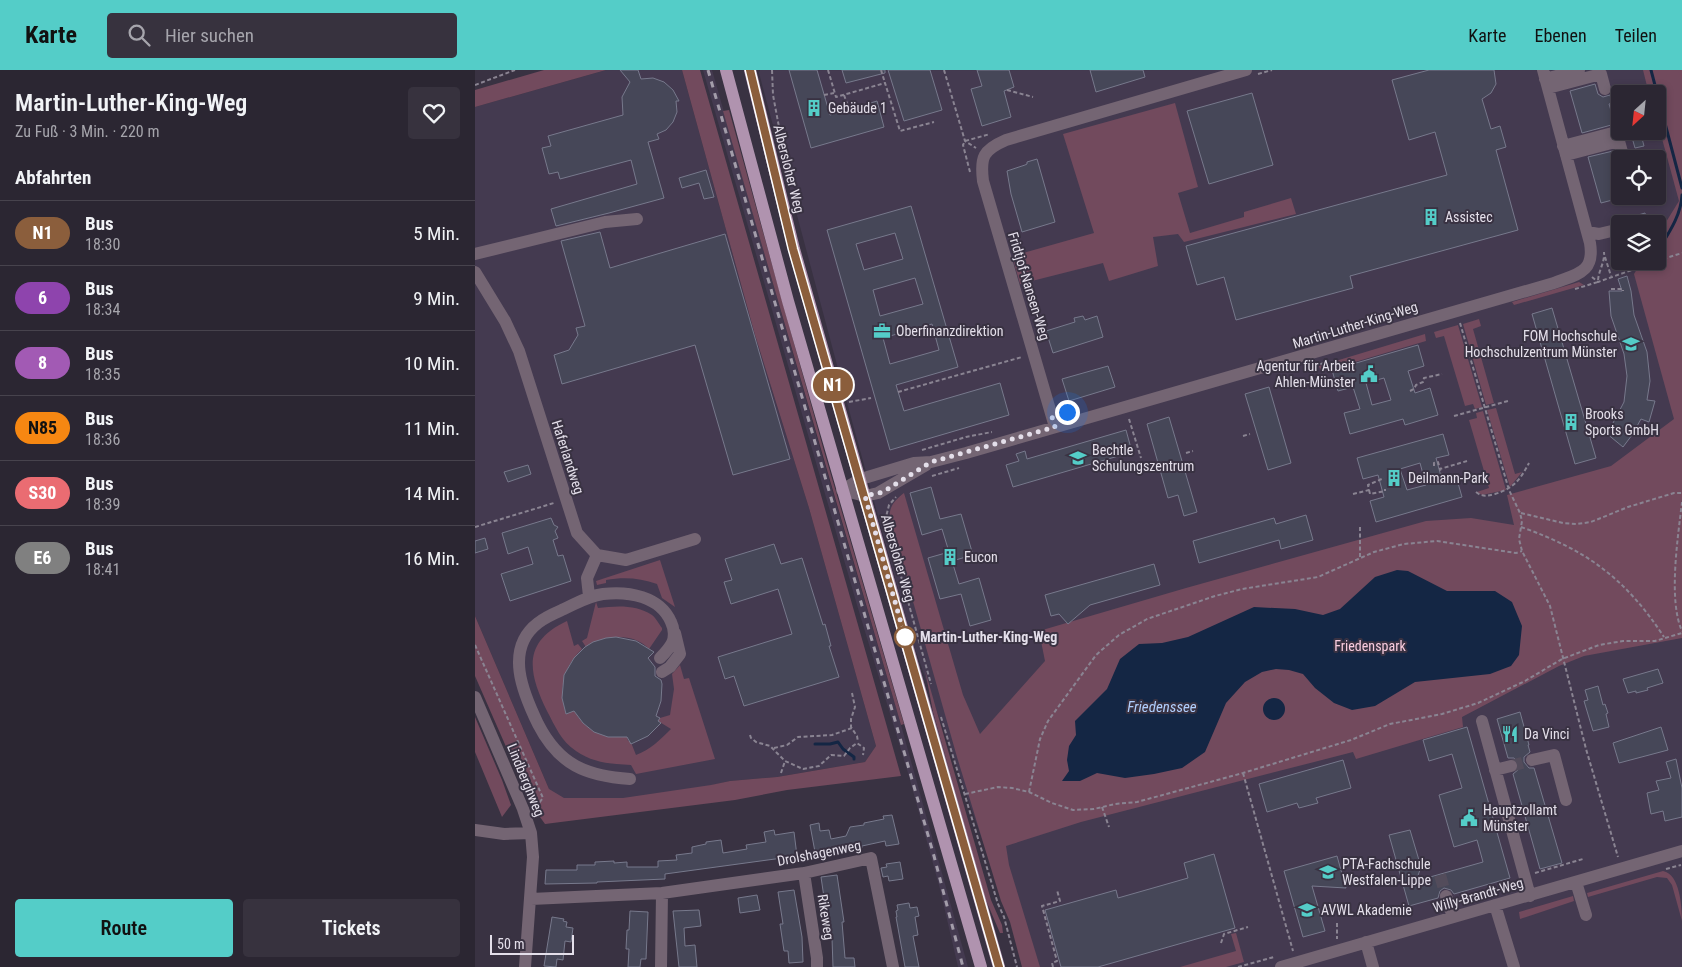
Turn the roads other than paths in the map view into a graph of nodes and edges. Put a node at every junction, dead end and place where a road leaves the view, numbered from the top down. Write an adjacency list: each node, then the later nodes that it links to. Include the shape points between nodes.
1 (726, 70): 18 (main road)
2 (1579, 70): 5 (street)
3 (750, 71): 17 (main road, Albersloher Weg, via 793,249)
4 (1249, 73): 15 (street, Fridtjof-Nansen-Weg, via 1005,140 985,153 981,168 983,181)
5 (1545, 79): 6 (street, via 1601,74); 9 (street)
6 (1605, 89)
7 (1611, 134): 9 (street)
8 (1622, 150): 9 (street, via 1619,141)
9 (1565, 151): 12 (street)
10 (637, 219): 13 (street, via 605,222)
11 (1611, 231): 12 (street)
12 (1587, 232): 15 (street, Martin-Luther-King-Weg, via 1591,254 1588,267 1554,283 1458,316)
13 (475, 254)
14 (475, 272): 21 (street, Haferlandweg, via 519,351 577,534)
15 (1055, 427): 16 (street, Martin-Luther-King-Weg)
16 (931, 462): 17 (street, Martin-Luther-King-Weg, via 914,463); 19 (street, Martin-Luther-King-Weg, via 883,492)
17 (861, 479): 18 (street, Martin-Luther-King-Weg); 19 (main road, Albersloher Weg)
18 (843, 490): 19 (street); 51 (main road)
19 (865, 496): 52 (main road, Albersloher Weg)
20 (695, 539): 21 (street, via 626,560)
21 (597, 555): 22 (street, via 587,578)
22 (589, 596): 23 (street, via 616,594 642,597 661,606); 31 (street, via 545,618 530,630 521,648 520,680 542,731 564,757 586,772)
23 (673, 625): 24 (street, via 672,643); 25 (street, via 680,654 670,667)
24 (660, 658)
25 (661, 672)
26 (475, 697): 34 (street, Lindberghweg)
27 (1482, 721): 30 (street)
28 (1532, 760): 32 (street, via 1554,755)
29 (1511, 766): 30 (street)
30 (1495, 770): 40 (street)
31 (629, 779)
32 (1566, 800)
33 (475, 830): 34 (street)
34 (531, 834): 41 (street, Lindberghweg)
35 (1682, 852): 37 (street, Willy-Brandt-Weg)
36 (804, 873): 38 (street, Drolshagenweg); 49 (street, Rikeweg); 50 (street, Drolshagenweg, via 871,858)
37 (1576, 882): 40 (street, Willy-Brandt-Weg); 43 (street)
38 (662, 893): 41 (street, Drolshagenweg); 48 (street)
39 (1446, 896): 44 (street)
40 (1530, 896): 42 (street, Willy-Brandt-Weg)
41 (531, 899): 47 (street, Lindberghweg)
42 (1495, 905): 44 (street, Willy-Brandt-Weg); 54 (street)
43 (1586, 915)
44 (1453, 917): 45 (street, Willy-Brandt-Weg)
45 (1366, 942): 46 (street, Willy-Brandt-Weg, via 1297,962); 53 (street)
46 (1278, 962)
47 (525, 967)
48 (661, 967)
49 (817, 967)
50 (893, 967)
51 (981, 967)
52 (999, 967)
53 (1373, 967)
54 (1514, 967)

